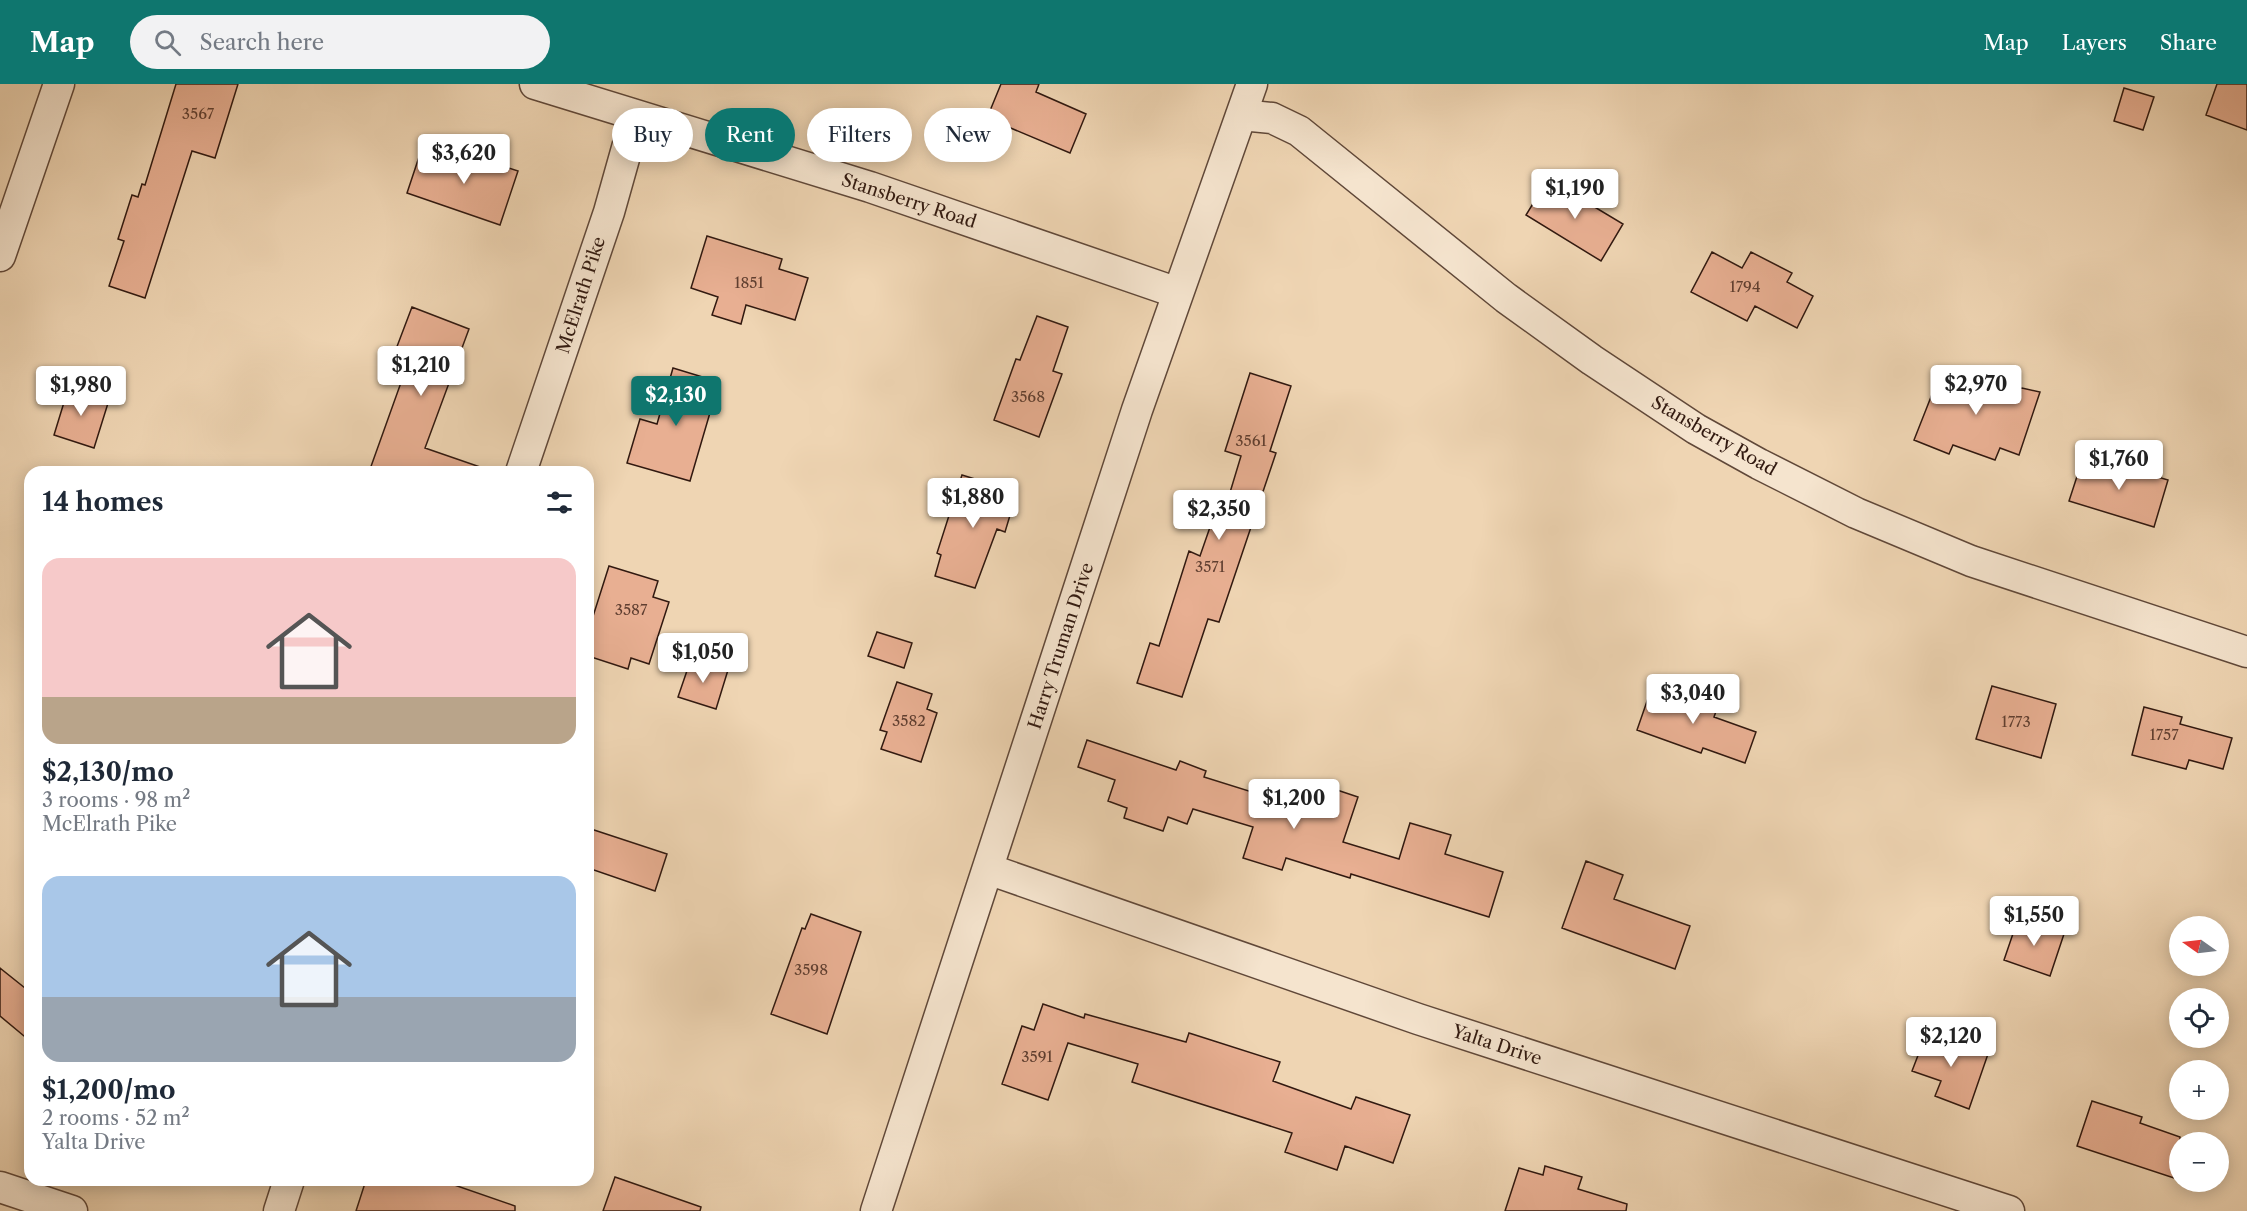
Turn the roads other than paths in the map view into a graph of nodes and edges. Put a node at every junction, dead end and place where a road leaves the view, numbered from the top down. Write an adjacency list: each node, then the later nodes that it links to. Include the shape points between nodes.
1 (59, 84): 8 (street)
2 (535, 84): 4 (street, Stansberry Road)
3 (1252, 84): 5 (street, Harry Truman Drive)
4 (612, 108)
5 (1241, 115): 9 (street, Harry Truman Drive); 11 (street, Stansberry Road, via 1272,118 1299,131 1506,298 1696,429 1759,464 1856,513 1971,561)
6 (693, 133): 9 (street, Stansberry Road, via 870,187)
7 (622, 162): 10 (street, McElrath Pike, via 586,283)
8 (0, 256)
9 (1178, 293): 12 (street, Harry Truman Drive)
10 (523, 466)
11 (2247, 652)
12 (988, 869): 17 (street, Harry Truman Drive); 18 (street, Yalta Drive, via 1451,1030)
13 (287, 1186): 16 (street)
14 (0, 1187): 15 (street)
15 (72, 1211)
16 (279, 1211)
17 (876, 1211)
18 (2009, 1211)

